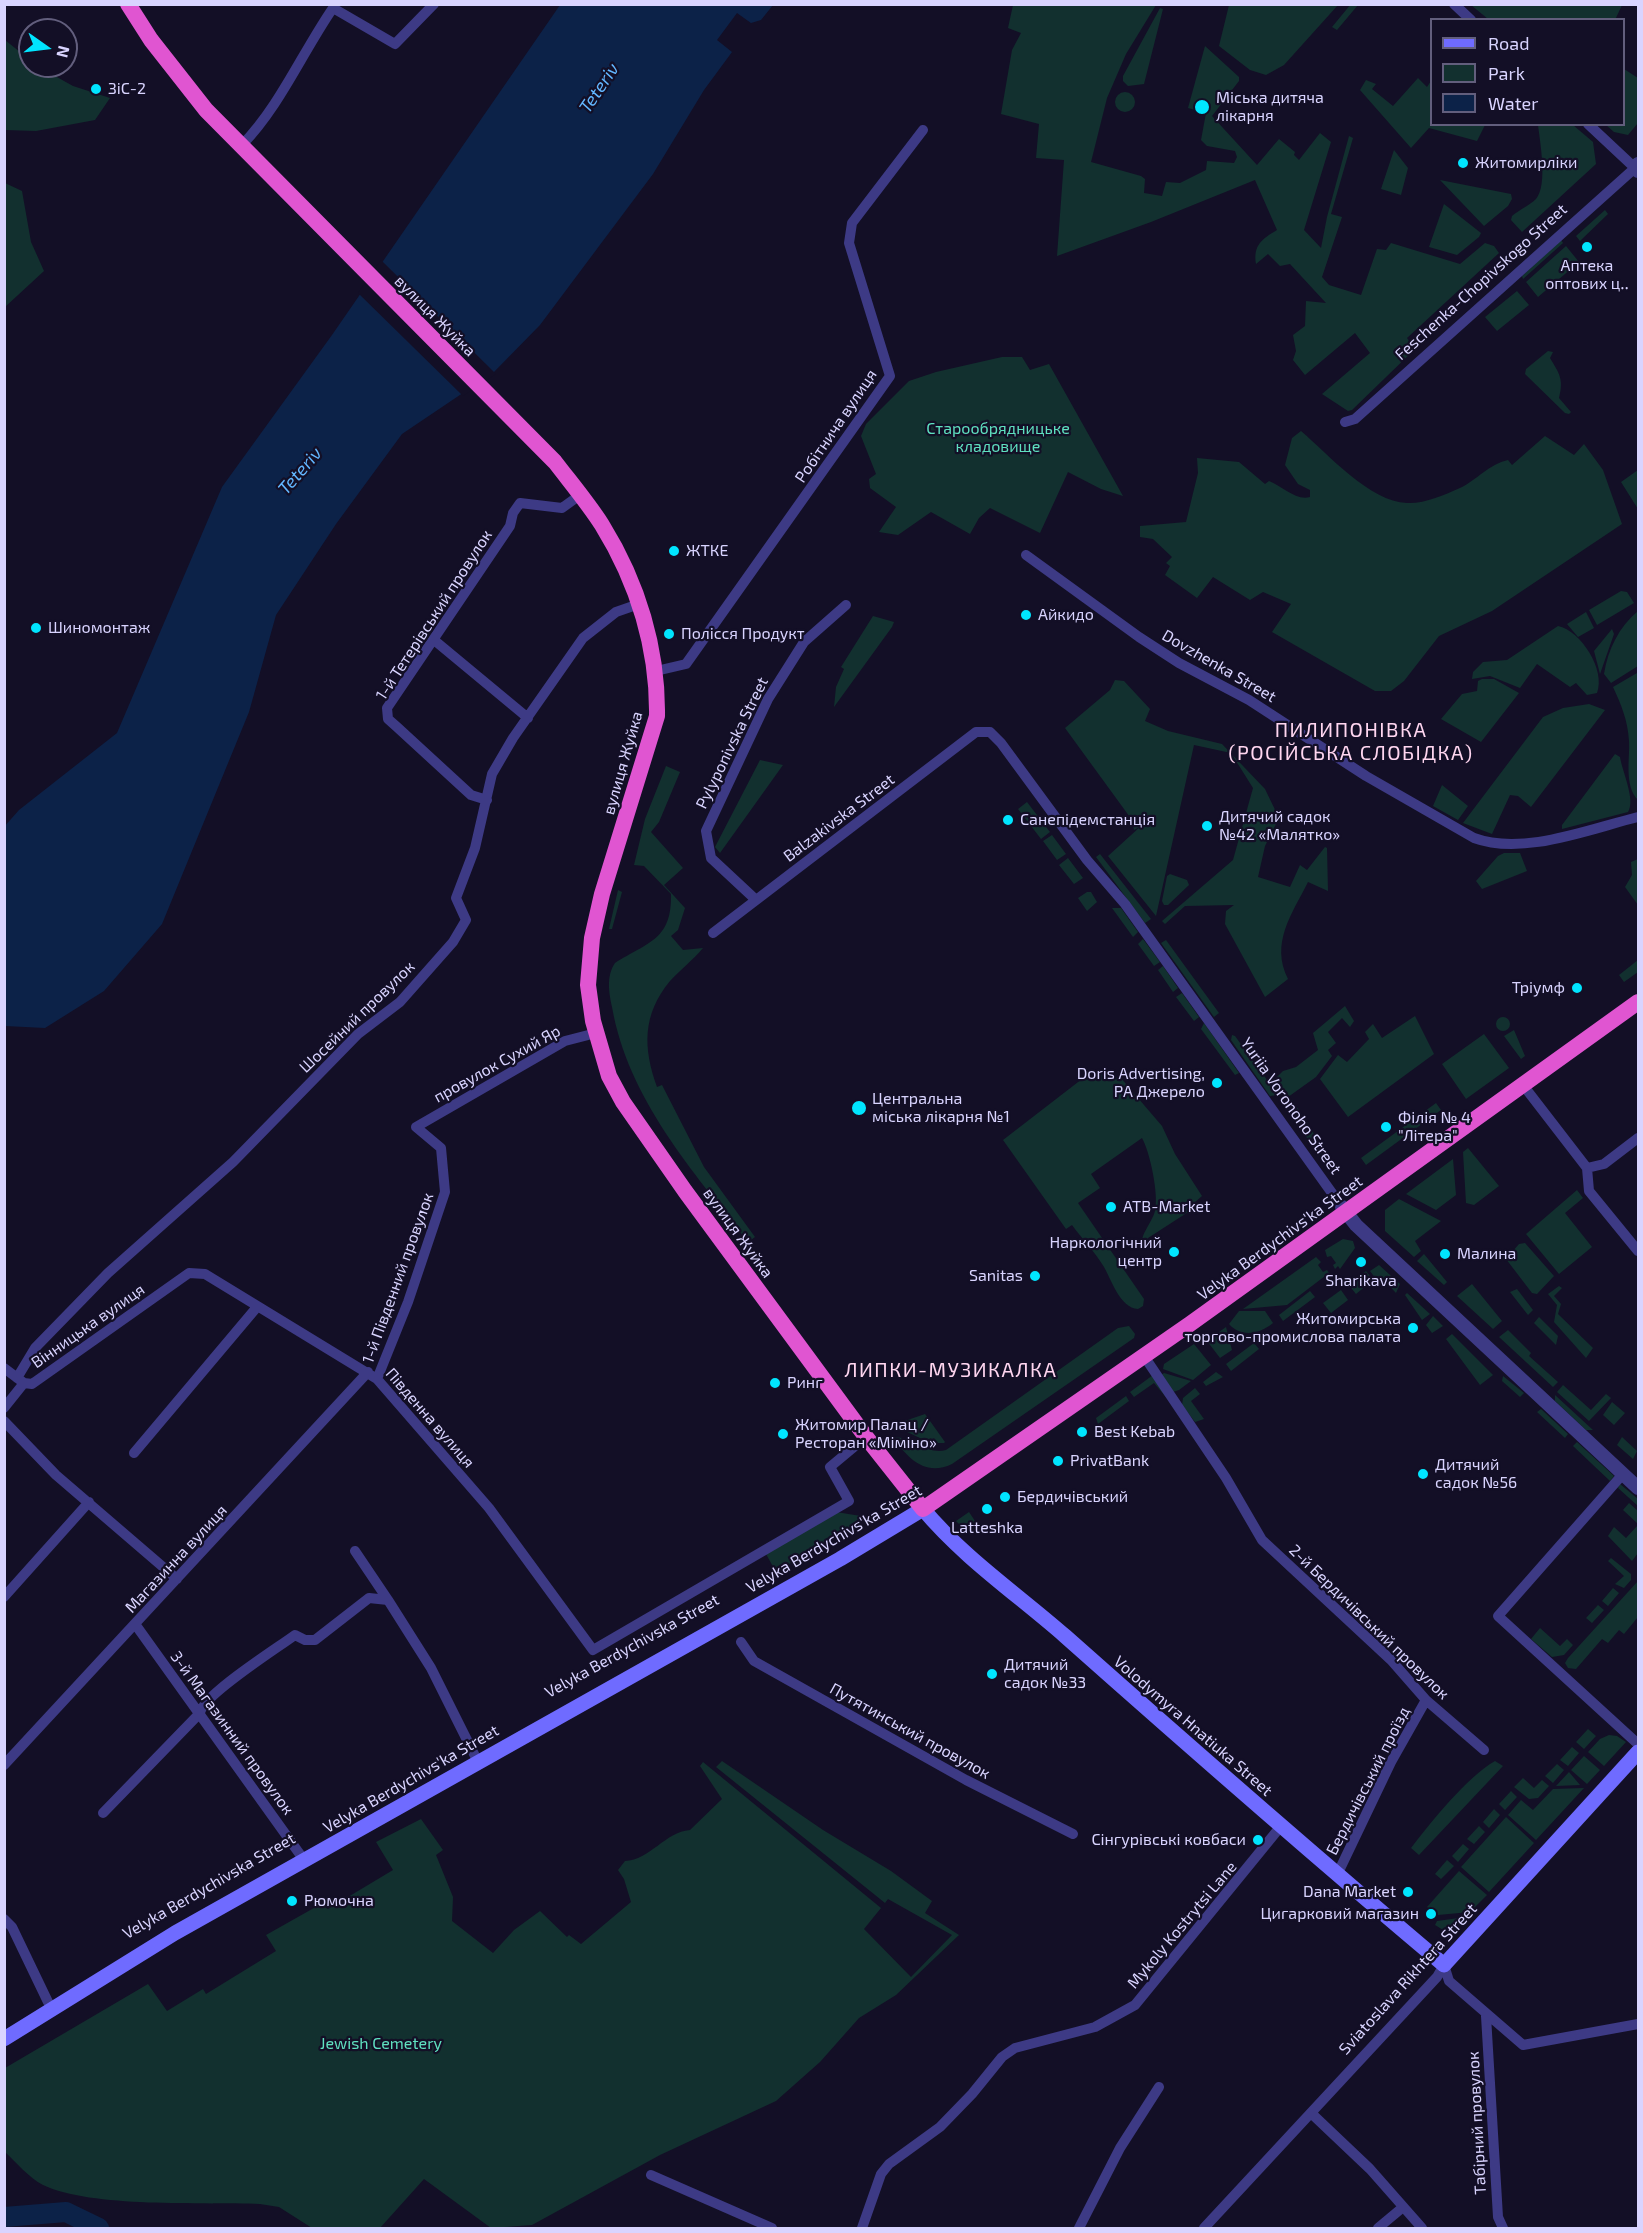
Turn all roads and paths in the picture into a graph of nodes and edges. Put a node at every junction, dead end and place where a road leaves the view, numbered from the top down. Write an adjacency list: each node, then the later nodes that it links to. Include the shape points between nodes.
1 (128, 4): 7 (highway, вулиця Жуйка, via 206,110)
2 (434, 4): 7 (street, via 395,44 333,8 262,124)
3 (1454, 4): 4 (street)
4 (1469, 18)
5 (1590, 126): 8 (street)
6 (923, 130): 15 (street, Робітнича вулиця, via 852,223 849,243 890,376 686,664)
7 (242, 145): 10 (highway, вулиця Жуйка, via 555,462)
8 (1637, 168): 9 (street, Feschenka-Chopivskogo Street, via 1355,419)
9 (1345, 422)
10 (580, 495): 12 (highway, вулиця Жуйка, via 602,525); 14 (street, 1-й Тетерівський провулок, via 562,508 520,503 510,526)
11 (1026, 555): 19 (street, Dovzhenka Street, via 1139,638 1249,700 1383,786 1474,838 1497,844 1526,844)
12 (639, 604): 15 (highway, вулиця Жуйка); 16 (street, Шосейний провулок, via 616,612 583,638)
13 (846, 605): 20 (street, Pylyponivska Street, via 804,642 768,699 706,831 711,858)
14 (434, 640): 16 (street); 18 (street, 1-й Тетерівський провулок, via 387,708 388,718 471,795)
15 (656, 671): 24 (highway, вулиця Жуйка, via 657,716 592,938 588,985)
16 (528, 718): 18 (street, Шосейний провулок, via 492,774)
17 (984, 731): 20 (street, Balzakivska Street, via 975,732); 29 (street, Yuriia Voronoho Street, via 995,736 1087,860 1125,904)
18 (487, 800): 36 (street, Шосейний провулок, via 475,848 456,898 466,920 453,942 400,1002 358,1034 233,1162 108,1273 35,1348)
19 (1638, 817)
20 (756, 899): 21 (street, Balzakivska Street)
21 (713, 933)
22 (1638, 993): 29 (highway, Velyka Berdychivska Street)
23 (1638, 1002): 25 (highway, Velyka Berdychivs'ka Street)
24 (596, 1033): 26 (street, провулок Сухий Яр, via 565,1041); 39 (highway, вулиця Жуйка, via 609,1076 623,1102)
25 (1523, 1085): 28 (street); 29 (highway, Velyka Berdychivs'ka Street)
26 (416, 1127): 35 (street, 1-й Південний провулок, via 441,1149 445,1192 408,1302)
27 (1638, 1138): 28 (street, via 1604,1164)
28 (1587, 1168): 30 (street, via 1589,1191)
29 (1344, 1210): 33 (highway, Velyka Berdychivs'ka Street); 41 (street, Yuriia Voronoho Street); 44 (highway, Velyka Berdychivska Street)
30 (1638, 1251)
31 (189, 1273): 32 (street, Південна вулиця, via 205,1274); 36 (street, Вінницька вулиця, via 45,1376 32,1384)
32 (257, 1307): 35 (street, Південна вулиця); 40 (street)
33 (1144, 1356): 44 (highway, Velyka Berdychivs'ka Street); 51 (street, 2-й Бердичівський провулок, via 1226,1478 1262,1540 1391,1660)
34 (4, 1368): 36 (street, Вінницька вулиця)
35 (373, 1376): 39 (street, Південна вулиця, via 489,1508 593,1650 849,1501 830,1467); 46 (street, Магазинна вулиця)
36 (20, 1380): 37 (street)
37 (4, 1408)
38 (4, 1421): 43 (street, via 56,1475)
39 (866, 1437): 44 (highway, вулиця Жуйка)
40 (134, 1453)
41 (1623, 1474): 42 (street, Yuriia Voronoho Street); 53 (street, via 1498,1616)
42 (1638, 1488)
43 (89, 1502): 46 (street); 47 (street)
44 (920, 1505): 56 (main road, Velyka Berdychivska Street); 59 (main road, Volodymyra Hnatiuka Street, via 948,1538 1059,1630); 61 (main road, Velyka Berdychivs'ka Street, via 840,1559)
45 (355, 1551): 48 (street)
46 (177, 1579): 49 (street, Магазинна вулиця)
47 (4, 1598)
48 (388, 1600): 52 (street, via 369,1598 315,1640 295,1635 216,1691); 56 (street, via 431,1668)
49 (135, 1624): 52 (street, 3-й Магазинний провулок); 57 (street, Магазинна вулиця)
50 (741, 1642): 60 (street, Путятинський провулок, via 754,1661 966,1780)
51 (1426, 1700): 54 (street, 2-й Бердичівський провулок); 62 (street, Бердичівський проїзд, via 1391,1762)
52 (200, 1713): 58 (street); 61 (street, 3-й Магазинний провулок)
53 (1638, 1744)
54 (1484, 1750)
55 (1638, 1752): 64 (main road, Sviatoslava Rikhtera Street)
56 (475, 1756): 61 (main road, Velyka Berdychivska Street)
57 (4, 1765)
58 (103, 1813)
59 (1281, 1827): 62 (main road, Volodymyra Hnatiuka Street); 75 (street, Mykoly Kostrytsi Lane, via 1135,2004 1095,2027 1015,2048 1002,2057 940,2127 889,2164 881,2174)
60 (1073, 1834)
61 (302, 1857): 65 (main road, Velyka Berdychivska Street, via 229,1893); 69 (main road, Velyka Berdychivs'ka Street)
62 (1337, 1875): 64 (main road, Volodymyra Hnatiuka Street)
63 (4, 1919): 65 (street, via 12,1927)
64 (1443, 1965): 66 (street, via 1449,1981); 71 (street, Sviatoslava Rikhtera Street, via 1437,1977)
65 (48, 2002): 68 (main road, Velyka Berdychivska Street)
66 (1486, 2016): 67 (street, via 1522,2045); 80 (street, Табірний провулок, via 1498,2217)
67 (1638, 2024)
68 (4, 2029)
69 (4, 2039)
70 (1159, 2087): 76 (street, via 1120,2148)
71 (1311, 2113): 73 (street, via 1370,2169); 77 (street, Sviatoslava Rikhtera Street)
72 (651, 2175): 74 (street)
73 (1402, 2208): 78 (street); 79 (street)
74 (772, 2229)
75 (862, 2229)
76 (1079, 2229)
77 (1204, 2229)
78 (1378, 2229)
79 (1422, 2229)
80 (1503, 2229)

